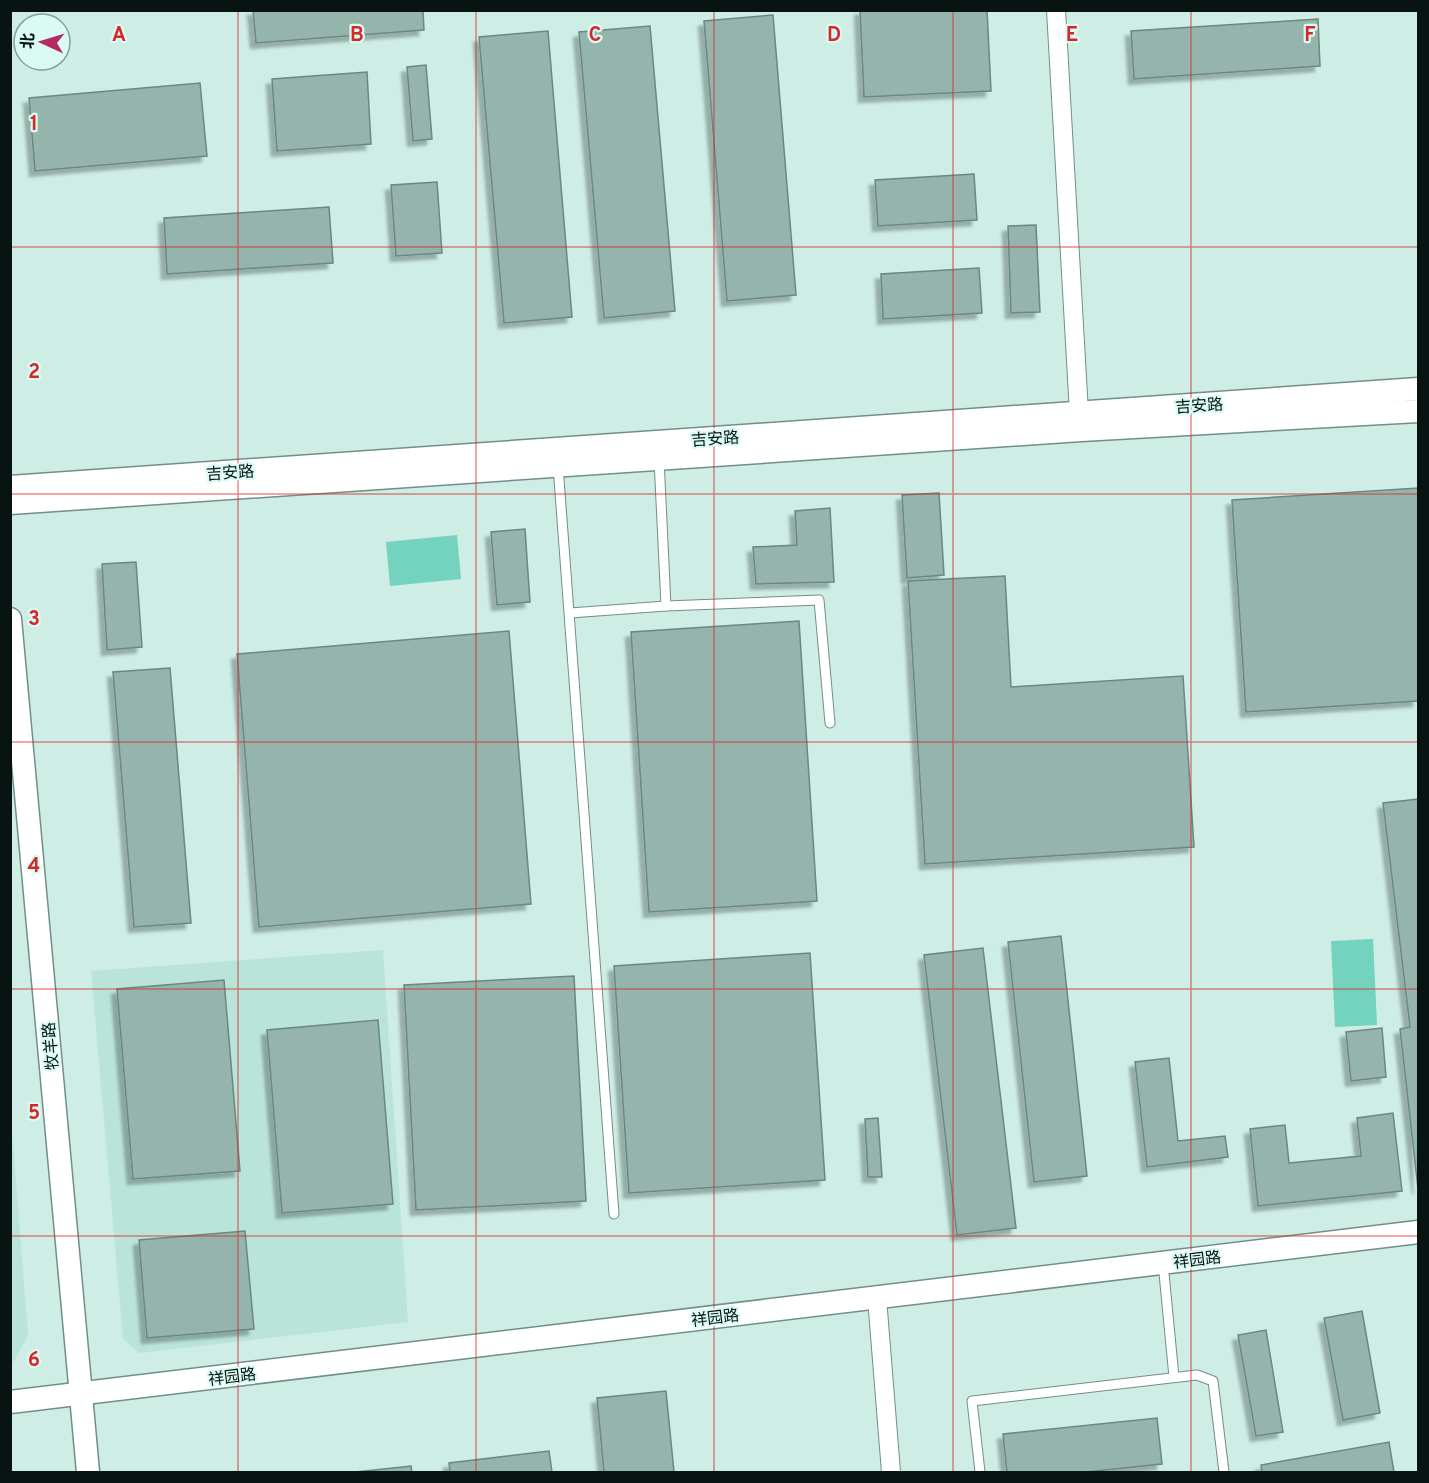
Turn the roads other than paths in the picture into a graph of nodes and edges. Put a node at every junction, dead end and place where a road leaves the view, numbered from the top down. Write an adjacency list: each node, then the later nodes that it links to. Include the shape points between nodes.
1 (1056, 10): 4 (street)
2 (1419, 389): 4 (street, 吉安路)
3 (1419, 411): 5 (street, 吉安路)
4 (1079, 413): 5 (street, 吉安路)
5 (659, 451): 6 (street, 吉安路); 9 (lane)
6 (557, 457): 7 (street, 吉安路); 8 (street, 吉安路); 10 (lane)
7 (10, 487)
8 (10, 503)
9 (666, 606): 10 (lane); 12 (lane, via 819,600)
10 (570, 613): 13 (lane)
11 (10, 619): 18 (street, 牧羊路)
12 (830, 723)
13 (614, 1214)
14 (1419, 1232): 15 (street, 祥园路)
15 (1162, 1263): 16 (street, 祥园路); 17 (lane)
16 (877, 1298): 18 (street, 祥园路); 21 (street)
17 (1174, 1377): 22 (lane, via 972,1401); 23 (lane, via 1197,1375 1213,1381)
18 (81, 1394): 19 (street, 祥园路); 20 (street, 牧羊路)
19 (10, 1402)
20 (88, 1473)
21 (891, 1473)
22 (980, 1473)
23 (1224, 1473)

